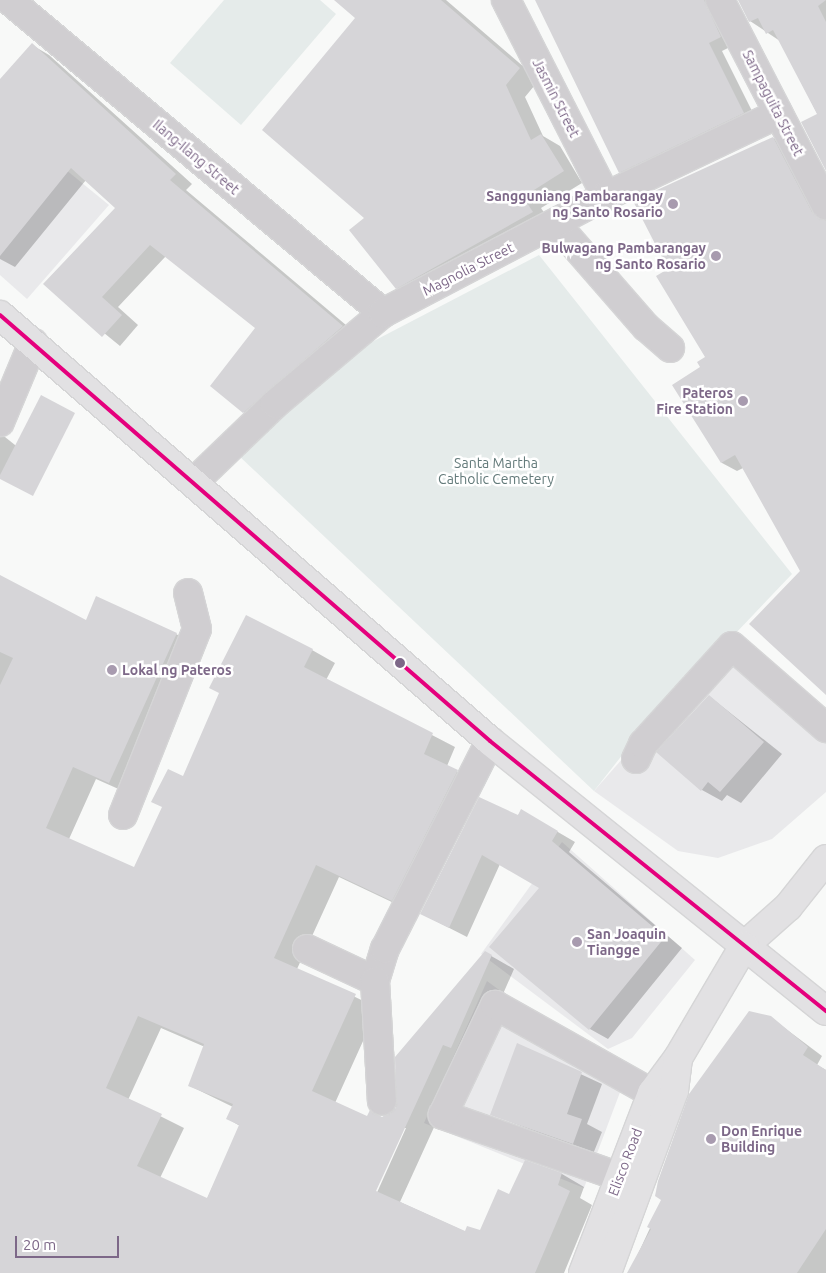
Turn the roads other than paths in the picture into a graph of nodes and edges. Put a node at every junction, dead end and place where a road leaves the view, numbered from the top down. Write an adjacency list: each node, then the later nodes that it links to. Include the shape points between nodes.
1 (9, 0): 8 (street, Ilang-Ilang Street)
2 (506, 0): 5 (street, Jasmin Street)
3 (720, 0): 4 (street, Sampaguita Street)
4 (778, 114): 5 (street, Magnolia Street); 6 (street, Sampaguita Street)
5 (606, 196): 7 (street, Magnolia Street)
6 (826, 205)
7 (556, 224): 8 (street, Magnolia Street); 11 (street, via 646,327)
8 (383, 313): 13 (street, Magnolia Street, via 275,404)
9 (0, 315): 10 (main road)
10 (33, 343): 12 (street); 13 (main road)
11 (670, 348)
12 (0, 422)
13 (195, 481): 16 (main road)
14 (188, 592): 18 (street, via 197,629)
15 (826, 728): 17 (street, via 732,646 643,744)
16 (490, 741): 20 (main road); 22 (street, via 386,948)
17 (636, 759)
18 (123, 815)
19 (826, 859): 20 (main road, Elisco Road, via 798,890 783,895 761,916 744,935)
20 (744, 946): 23 (main road); 24 (main road, Elisco Road)
21 (307, 949): 22 (street)
22 (375, 981): 26 (street)
23 (826, 1012)
24 (678, 1058): 25 (main road, Elisco Road); 29 (main road, Elisco Road, via 674,1092)
25 (652, 1093): 27 (main road, Elisco Road); 27 (street, via 494,1005 443,1115)
26 (382, 1101)
27 (620, 1177): 28 (main road, Elisco Road)
28 (583, 1273)
29 (607, 1273)

